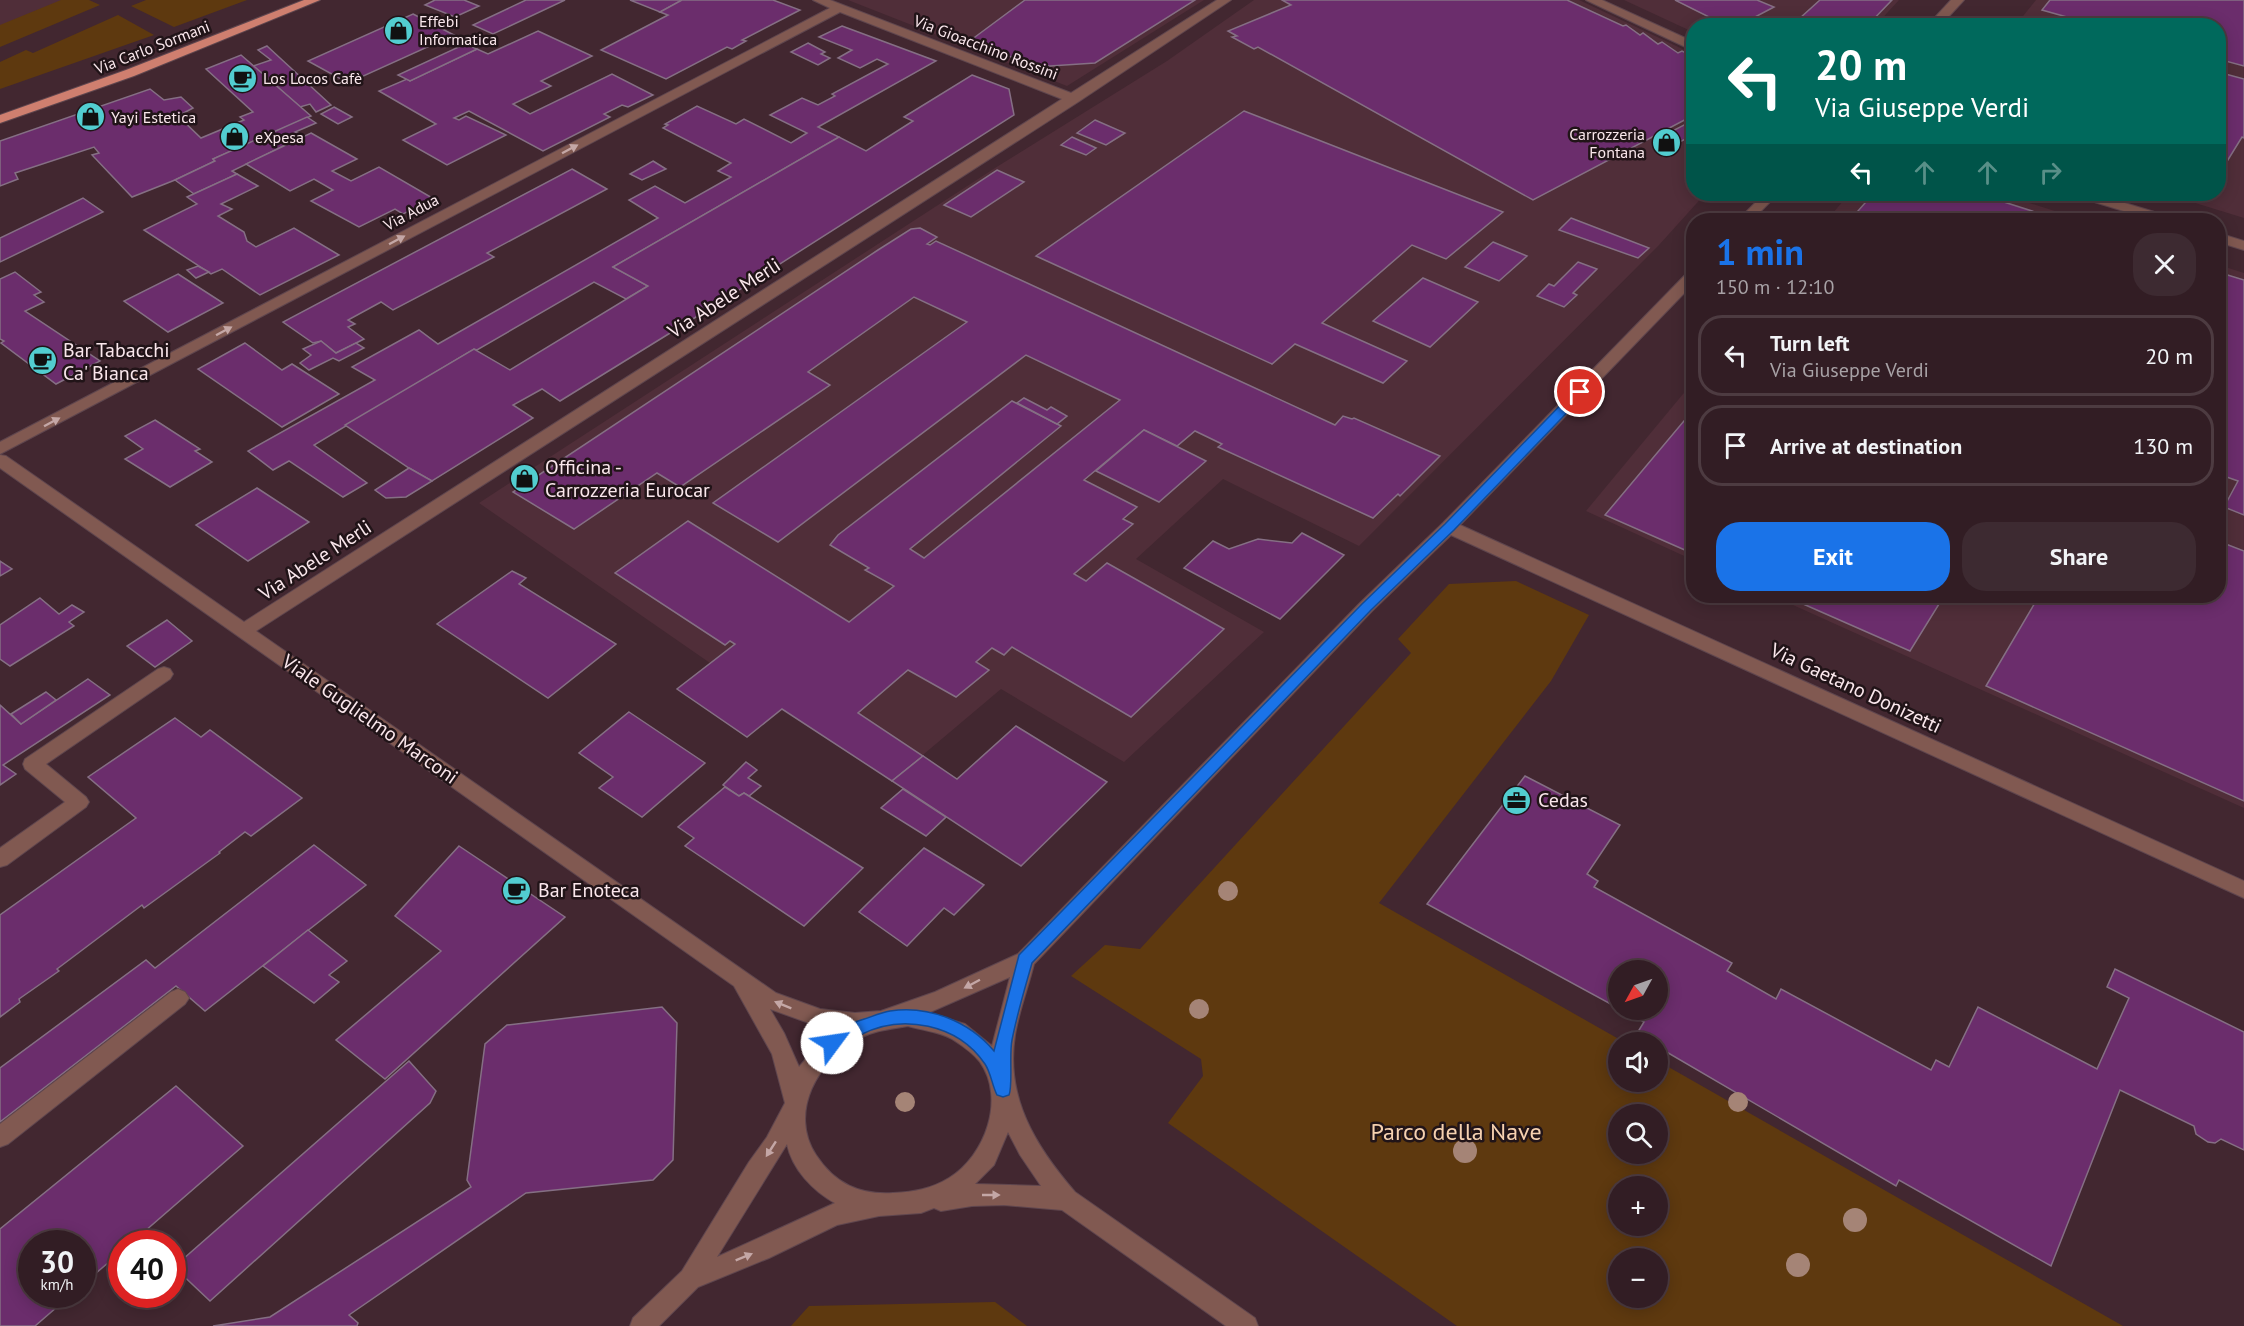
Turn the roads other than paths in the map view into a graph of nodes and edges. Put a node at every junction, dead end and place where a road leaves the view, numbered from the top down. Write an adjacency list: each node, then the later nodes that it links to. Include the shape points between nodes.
1 (314, 0): 10 (main road, Via Carlo Sormani)
2 (819, 0): 6 (street, Via Gioacchino Rossini)
3 (1226, 0): 9 (street, Via Abele Merli)
4 (1592, 0): 8 (street)
5 (1958, 0): 7 (street)
6 (839, 8): 9 (street, Via Gioacchino Rossini); 18 (street, Via Adua, one-way to 6)
7 (1941, 18)
8 (1686, 43)
9 (1074, 99): 21 (street, Via Abele Merli)
10 (0, 119)
11 (1764, 201): 13 (street)
12 (2105, 201): 14 (street)
13 (1752, 213)
14 (2144, 213)
15 (2226, 240): 16 (street)
16 (2244, 246)
17 (1686, 282): 20 (street)
18 (0, 449)
19 (0, 460): 21 (street, Viale Guglielmo Marconi)
20 (1449, 527): 24 (street, Via Gaetano Donizetti); 25 (street, via 1366,607)
21 (244, 630): 26 (street, Viale Guglielmo Marconi)
22 (164, 674): 23 (street, via 32,764 79,802)
23 (0, 858)
24 (2244, 891)
25 (1025, 960): 28 (street, one-way to 28, via 942,999); 29 (street, via 1003,1041)
26 (740, 979): 28 (street, Viale Guglielmo Marconi, one-way to 26, via 820,1018 769,999); 30 (street, Viale Guglielmo Marconi, via 788,1065)
27 (178, 998): 31 (street)
28 (881, 1020): 29 (street, via 927,1019 963,1032 993,1062); 30 (street, via 849,1032 822,1052 806,1074)
29 (1003, 1089): 32 (street, via 1023,1138 1045,1175); 33 (street, via 999,1133 978,1167 945,1193)
30 (795, 1106): 33 (street, via 800,1153 820,1180 854,1201 878,1206); 34 (street, one-way to 34)
31 (0, 1137)
32 (1067, 1200): 33 (street, one-way to 32, via 981,1195); 36 (street)
33 (904, 1205): 34 (street, one-way to 33, via 834,1214)
34 (690, 1279): 35 (street)
35 (642, 1326)
36 (1246, 1326)

